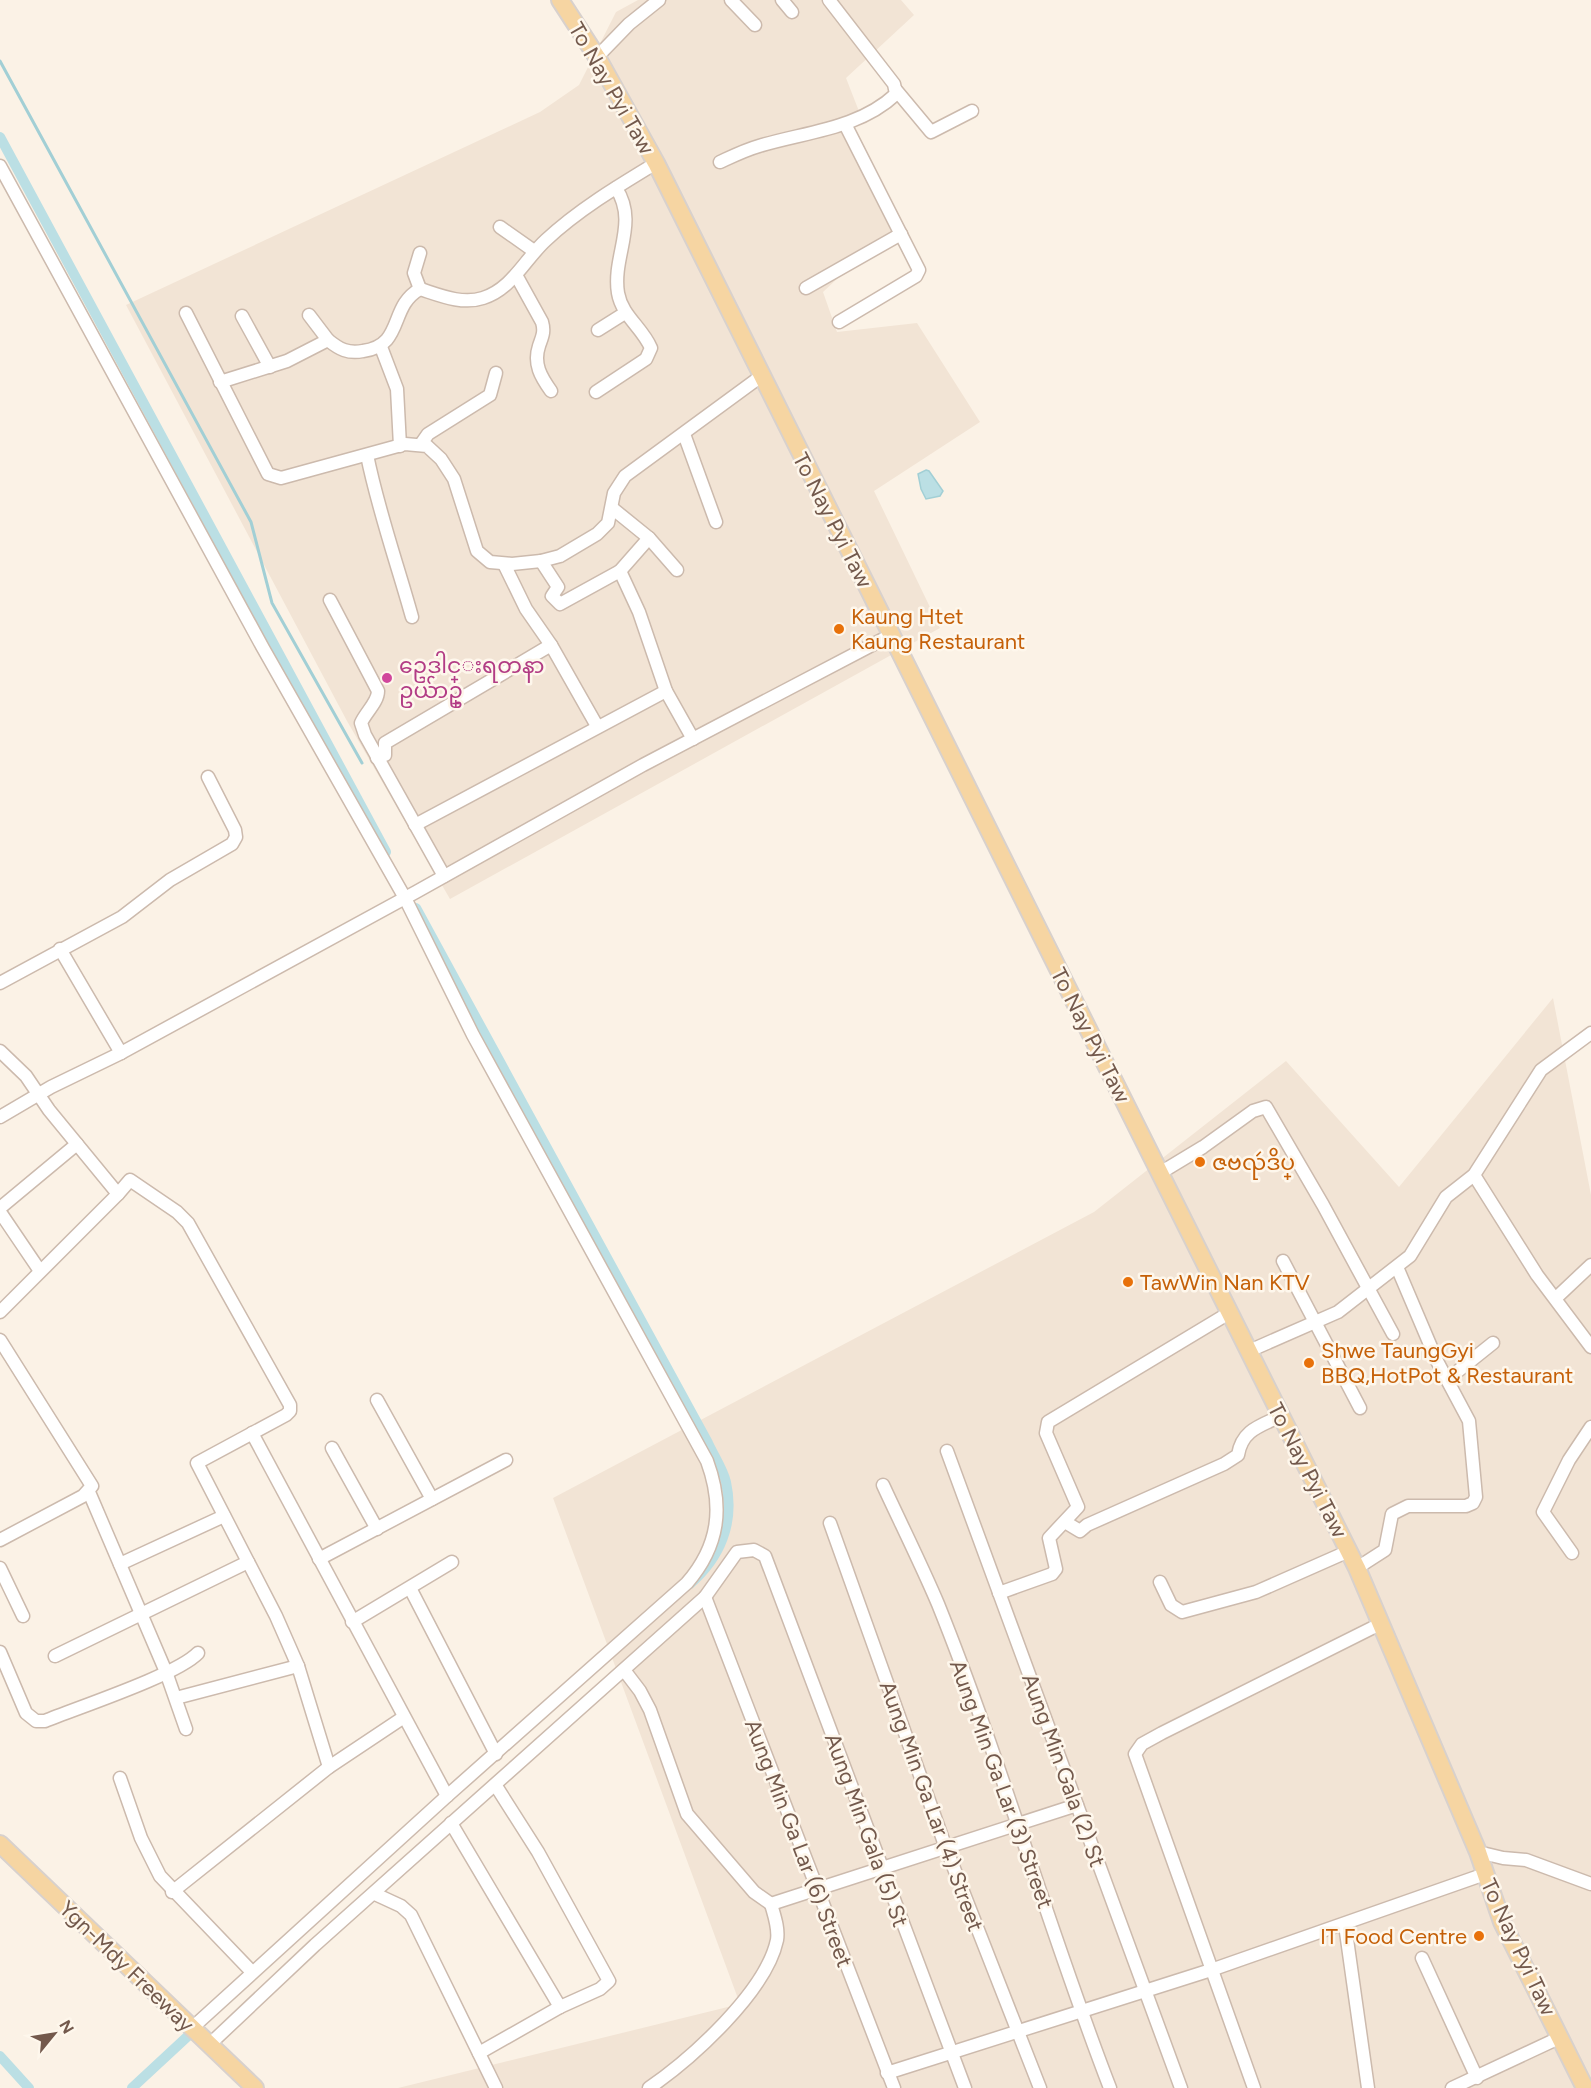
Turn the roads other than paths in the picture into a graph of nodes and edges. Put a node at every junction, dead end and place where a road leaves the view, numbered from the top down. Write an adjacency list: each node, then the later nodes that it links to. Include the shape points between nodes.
1 (560, 0): 8 (main road, To Nay Pyi Taw)
2 (659, 0): 8 (street, via 628,24)
3 (731, 0): 7 (street)
4 (782, 0): 6 (street)
5 (829, 0): 9 (street)
6 (792, 12)
7 (755, 25)
8 (597, 57): 13 (main road, To Nay Pyi Taw)
9 (896, 90): 10 (street, via 931,132); 11 (street, via 890,100)
10 (972, 111)
11 (845, 124): 12 (street, via 756,147); 17 (street)
12 (720, 162)
13 (656, 163): 15 (street); 33 (main road, To Nay Pyi Taw)
14 (0, 166): 59 (street, via 263,648)
15 (616, 188): 18 (street, via 559,228); 24 (street, via 626,211 617,285)
16 (500, 227): 18 (street)
17 (901, 234): 21 (street); 27 (street, via 919,273)
18 (534, 251): 20 (street)
19 (420, 253): 22 (street, via 414,273)
20 (516, 275): 22 (street, via 492,294 473,300 442,297); 35 (street, via 542,322 544,330 536,357 540,375)
21 (806, 288)
22 (420, 289): 30 (street, via 405,301 387,342)
23 (186, 313): 34 (street)
24 (625, 313): 28 (street); 36 (street, via 643,332 650,355)
25 (309, 315): 29 (street)
26 (242, 316): 31 (street)
27 (839, 322)
28 (598, 330)
29 (328, 340): 30 (street, via 347,352); 31 (street)
30 (381, 346): 39 (street, via 398,388)
31 (270, 367): 34 (street)
32 (496, 373): 38 (street, via 490,395 428,434)
33 (760, 377): 37 (street); 50 (main road, To Nay Pyi Taw)
34 (220, 382): 40 (street, via 272,476 281,478)
35 (551, 391)
36 (596, 392)
37 (684, 434): 41 (street, via 625,476 614,493); 42 (street)
38 (421, 444): 39 (street); 45 (street, via 434,450 454,479 477,551 490,562)
39 (400, 446): 40 (street)
40 (367, 455): 49 (street)
41 (612, 508): 43 (street); 44 (street, via 608,523 597,534 560,556)
42 (716, 522)
43 (649, 538): 46 (street); 47 (street)
44 (541, 561): 45 (street); 47 (street, via 558,587 552,596 558,604)
45 (504, 564): 51 (street, via 526,609)
46 (677, 570)
47 (620, 571): 52 (street, via 646,630)
48 (330, 600): 55 (street, via 378,691 362,723)
49 (412, 618)
50 (891, 635): 54 (street); 68 (main road, To Nay Pyi Taw)
51 (550, 645): 53 (street); 55 (street, via 385,743 385,754)
52 (666, 691): 53 (street); 54 (street)
53 (597, 726): 57 (street)
54 (693, 739): 58 (street)
55 (377, 758): 57 (street)
56 (208, 777): 60 (street, via 235,830 232,844 170,880 122,917)
57 (416, 825): 58 (street)
58 (444, 876): 59 (street)
59 (409, 896): 64 (street); 128 (street, via 473,1035 707,1461 717,1498 716,1533 700,1567 687,1583)
60 (60, 949): 61 (street); 64 (street)
61 (0, 982)
62 (1591, 1033): 69 (street, via 1541,1070)
63 (0, 1051): 65 (street)
64 (121, 1053): 65 (street)
65 (40, 1095): 66 (street); 67 (street)
66 (0, 1117)
67 (77, 1144): 70 (street); 71 (street)
68 (1160, 1173): 76 (street, via 1253,1111 1266,1107); 79 (main road, To Nay Pyi Taw)
69 (1474, 1176): 74 (street, via 1446,1197 1421,1241); 77 (street)
70 (118, 1194): 75 (street); 91 (street, via 130,1180 177,1212 188,1223 215,1269 291,1408 286,1415)
71 (0, 1210): 75 (street)
72 (1283, 1261): 80 (street)
73 (1591, 1265): 77 (street)
74 (1397, 1267): 76 (street); 86 (street)
75 (40, 1271): 78 (street)
76 (1366, 1289): 80 (street, via 1338,1312); 81 (street)
77 (1556, 1298): 84 (street)
78 (0, 1312)
79 (1229, 1313): 85 (main road, To Nay Pyi Taw); 99 (street, via 1048,1422 1046,1433 1078,1507)
80 (1316, 1323): 85 (street); 88 (street)
81 (1393, 1334)
82 (0, 1340): 96 (street, via 86,1472 92,1486)
83 (1493, 1343): 86 (street)
84 (1591, 1347)
85 (1249, 1351): 89 (main road, To Nay Pyi Taw)
86 (1448, 1379): 110 (street, via 1469,1421 1476,1497 1466,1506 1399,1508 1392,1514 1385,1550)
87 (376, 1400): 97 (street)
88 (1360, 1408)
89 (1281, 1416): 99 (street, via 1246,1433 1238,1455 1224,1464 1080,1531); 103 (main road, To Nay Pyi Taw)
90 (1591, 1427): 104 (street, via 1543,1512)
91 (252, 1433): 98 (street, via 197,1462); 105 (street)
92 (332, 1448): 101 (street)
93 (948, 1451): 113 (street, Aung Min Gala (2) St)
94 (506, 1460): 97 (street)
95 (883, 1485): 134 (street, Aung Min Ga Lar (3) Street, via 938,1604)
96 (89, 1492): 102 (street); 108 (street)
97 (432, 1499): 101 (street)
98 (224, 1516): 106 (street); 108 (street)
99 (1065, 1522): 113 (street, via 1049,1538 1056,1569 1052,1574)
100 (830, 1523): 137 (street, Aung Min Ga Lar (4) Street)
101 (377, 1529): 105 (street)
102 (0, 1540)
103 (1349, 1551): 110 (main road, To Nay Pyi Taw); 111 (street, via 1256,1592 1182,1612 1171,1605)
104 (1572, 1553)
105 (319, 1559): 117 (street)
106 (248, 1562): 115 (street); 122 (street)
107 (452, 1562): 112 (street)
108 (120, 1564): 115 (street)
109 (0, 1568): 116 (street)
110 (1357, 1568): 118 (main road, To Nay Pyi Taw)
111 (1160, 1582)
112 (410, 1587): 117 (street); 128 (street)
113 (999, 1593): 133 (street, Aung Min Gala (2) St)
114 (705, 1597): 123 (street); 139 (street, Aung Min Gala (5) St, via 737,1552 762,1552); 142 (street, Aung Min Ga Lar (6) Street)
115 (142, 1615): 121 (street); 124 (street)
116 (23, 1616)
117 (352, 1622): 126 (street)
118 (1382, 1623): 138 (main road, To Nay Pyi Taw); 148 (street, via 1162,1733 1142,1744 1135,1754)
119 (0, 1652): 124 (street, via 26,1713 36,1721 45,1721)
120 (198, 1653): 124 (street, via 190,1662)
121 (55, 1656)
122 (298, 1666): 125 (street); 129 (street)
123 (624, 1670): 131 (street); 145 (street, via 650,1710 687,1814 754,1893)
124 (166, 1672): 125 (street)
125 (176, 1698): 127 (street)
126 (404, 1717): 129 (street); 132 (street)
127 (186, 1729)
128 (496, 1754): 132 (street)
129 (329, 1767): 143 (street)
130 (120, 1778): 143 (street, via 150,1858)
131 (496, 1786): 135 (street); 151 (street, via 609,1977 605,1986)
132 (447, 1796): 149 (street)
133 (1077, 1805): 134 (street); 150 (street, Aung Min Gala (2) St)
134 (1018, 1822): 137 (street); 152 (street, Aung Min Ga Lar (3) Street)
135 (451, 1823): 144 (street); 151 (street)
136 (0, 1844): 153 (main road, Ygn-Mdy Freeway)
137 (945, 1848): 139 (street); 154 (street, Aung Min Ga Lar (4) Street)
138 (1478, 1852): 140 (main road, To Nay Pyi Taw); 141 (street, via 1526,1860)
139 (882, 1869): 142 (street); 158 (street, Aung Min Gala (5) St)
140 (1485, 1874): 146 (street); 155 (main road, To Nay Pyi Taw, via 1502,1922)
141 (1591, 1884)
142 (816, 1890): 145 (street); 159 (street, Aung Min Ga Lar (6) Street)
143 (172, 1892): 149 (street)
144 (375, 1894): 156 (street); 157 (street, via 411,1915)
145 (771, 1904): 163 (street, via 777,1940 757,1984 701,2045)
146 (1345, 1925): 148 (street); 170 (street)
147 (1422, 1958): 160 (street)
148 (1211, 1970): 150 (street); 169 (street)
149 (252, 1972): 153 (street)
150 (1144, 1991): 152 (street); 168 (street, Aung Min Gala (2) St)
151 (560, 2007): 157 (street)
152 (1080, 2011): 154 (street); 167 (street, Aung Min Ga Lar (3) Street)
153 (192, 2028): 156 (main road, Ygn-Mdy Freeway)
154 (1018, 2031): 158 (street); 166 (street, Aung Min Ga Lar (4) Street)
155 (1561, 2037): 160 (street); 172 (main road, To Nay Pyi Taw)
156 (209, 2045): 161 (main road, Ygn-Mdy Freeway)
157 (479, 2053): 162 (street)
158 (951, 2053): 159 (street); 165 (street, Aung Min Gala (5) St)
159 (887, 2073): 164 (street, Aung Min Ga Lar (6) Street)
160 (1478, 2078): 171 (street)
161 (255, 2088)
162 (496, 2088)
163 (649, 2088)
164 (894, 2088)
165 (965, 2088)
166 (1040, 2088)
167 (1110, 2088)
168 (1181, 2088)
169 (1254, 2088)
170 (1368, 2088)
171 (1452, 2088)
172 (1585, 2088)

